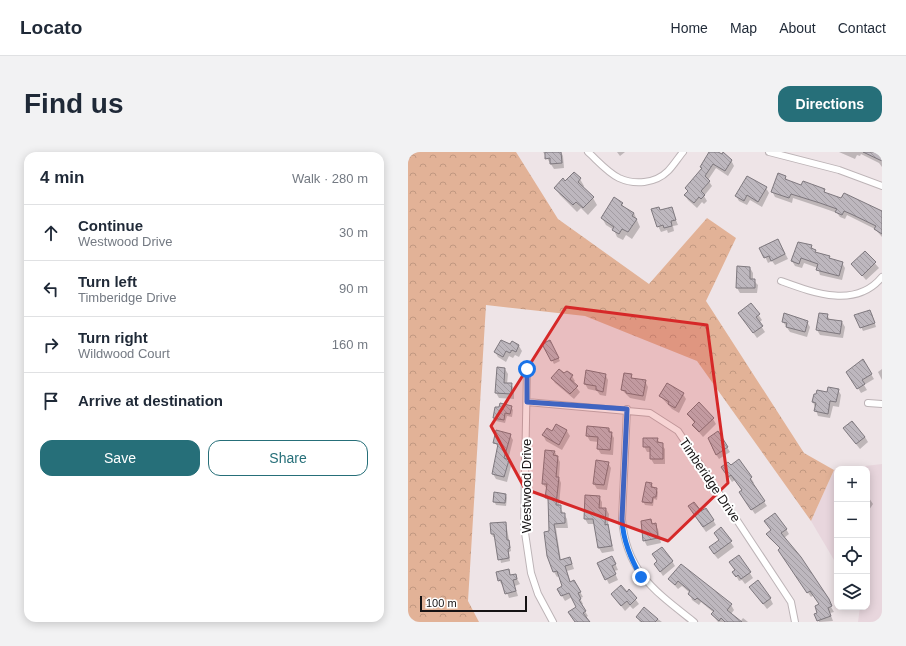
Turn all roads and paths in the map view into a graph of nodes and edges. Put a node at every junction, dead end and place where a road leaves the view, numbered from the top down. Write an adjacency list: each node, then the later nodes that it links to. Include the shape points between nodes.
1 (588, 152): 2 (street, via 618,178 630,182 643,182 667,172)
2 (683, 152)
3 (769, 152): 4 (street, via 839,170)
4 (882, 186)
5 (882, 277): 6 (street, via 871,289 859,294 841,296 814,292)
6 (781, 281)
7 (527, 369): 8 (street, Westwood Drive)
8 (527, 402): 11 (street, Timberidge Drive); 12 (street, Westwood Drive, via 524,526 531,573 538,594)
9 (868, 403): 10 (street)
10 (882, 404)
11 (627, 409): 13 (street, via 623,535 641,577); 14 (street, Timberidge Drive, via 650,413 678,431 791,602)
12 (553, 622)
13 (694, 622)
14 (795, 622)

